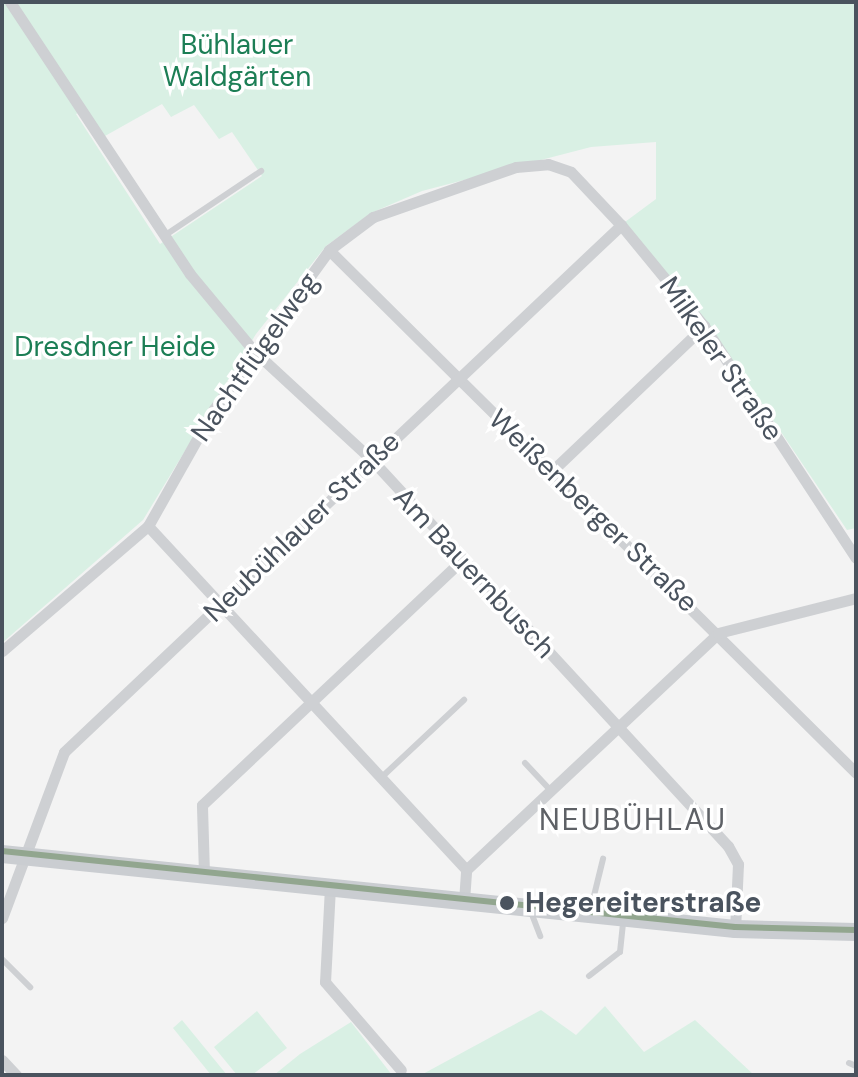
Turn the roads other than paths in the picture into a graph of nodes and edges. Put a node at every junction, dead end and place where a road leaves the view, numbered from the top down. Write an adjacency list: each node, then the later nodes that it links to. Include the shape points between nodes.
1 (10, 2): 5 (street, Am Bauernbusch)
2 (261, 171): 5 (lane)
3 (571, 172): 4 (street, Milkeler Straße); 6 (street, Nachtflügelweg, via 548,164 472,179 373,217)
4 (621, 225): 7 (street, Milkeler Straße); 9 (street, Neubühlauer Straße)
5 (164, 236): 8 (street, Am Bauernbusch)
6 (329, 250): 8 (street, Nachtflügelweg); 9 (street, Weißenberger Straße)
7 (704, 326): 11 (street); 13 (street, Milkeler Straße)
8 (254, 351): 10 (street, Am Bauernbusch); 12 (street, Nachtflügelweg)
9 (457, 378): 10 (street, Neubühlauer Straße); 11 (street, Weißenberger Straße)
10 (372, 460): 14 (street, Am Bauernbusch); 16 (street, Neubühlauer Straße)
11 (553, 470): 17 (street, Weißenberger Straße)
12 (148, 526): 16 (street); 18 (street, Nachtflügelweg)
13 (856, 558)
14 (460, 562): 19 (street); 21 (street, Am Bauernbusch)
15 (856, 598): 17 (street)
16 (223, 602): 19 (street); 27 (street, Neubühlauer Straße, via 64,752)
17 (718, 633): 21 (street); 23 (street, Weißenberger Straße)
18 (2, 651)
19 (312, 698): 24 (street); 30 (street, via 202,805)
20 (464, 700): 24 (lane)
21 (621, 729): 25 (street); 37 (street, Am Bauernbusch, via 735,856)
22 (525, 763): 25 (lane)
23 (856, 773)
24 (384, 775): 29 (street)
25 (552, 792): 29 (street)
26 (2, 854): 27 (main road)
27 (22, 856): 30 (main road); 35 (street, Neubühlauer Straße)
28 (603, 859): 34 (lane)
29 (466, 870): 32 (street)
30 (204, 874): 31 (main road)
31 (330, 887): 32 (main road); 44 (street, via 325,982)
32 (464, 901): 33 (main road)
33 (531, 908): 34 (main road); 39 (lane)
34 (590, 914): 36 (main road)
35 (2, 918)
36 (624, 918): 37 (main road); 41 (lane, via 620,952)
37 (735, 929): 38 (main road)
38 (856, 932)
39 (540, 936)
40 (2, 959): 42 (lane)
41 (589, 976)
42 (30, 987)
43 (2, 1060): 45 (street)
44 (401, 1070)
45 (16, 1075)

